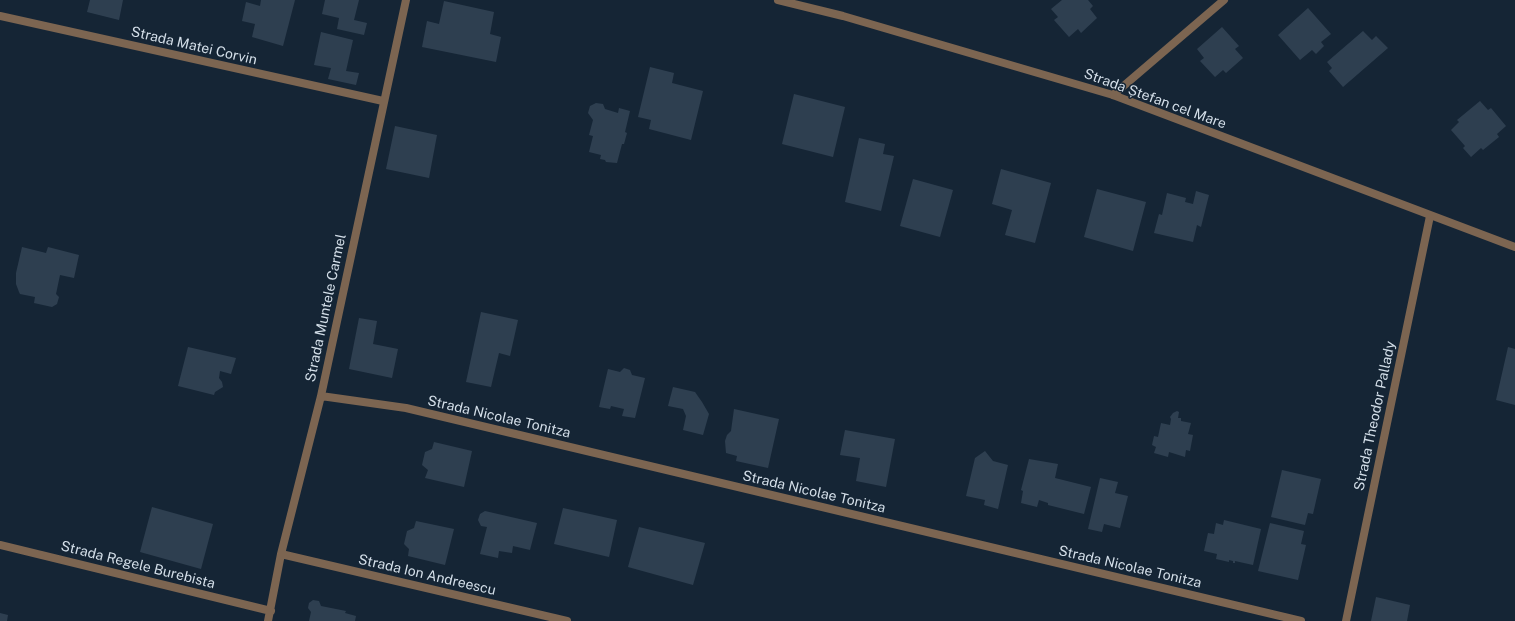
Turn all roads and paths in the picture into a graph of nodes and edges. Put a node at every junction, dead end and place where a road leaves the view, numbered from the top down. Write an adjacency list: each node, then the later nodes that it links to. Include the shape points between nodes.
1 (406, 0): 6 (street, Strada Muntele Carmel)
2 (778, 0): 5 (street, Strada Ștefan cel Mare, via 843,16)
3 (1224, 0): 5 (street)
4 (0, 16): 6 (street, Strada Matei Corvin)
5 (1113, 95): 7 (street, Strada Ștefan cel Mare)
6 (383, 101): 9 (street, Strada Muntele Carmel)
7 (1430, 216): 8 (street, Strada Ștefan cel Mare); 16 (street, Strada Theodor Pallady)
8 (1515, 247)
9 (321, 396): 11 (street, Strada Muntele Carmel); 15 (street, Strada Nicolae Tonitza, via 406,408)
10 (0, 545): 12 (street, Strada Regele Burebista)
11 (281, 554): 12 (street, Strada Muntele Carmel); 14 (street, Strada Ion Andreescu)
12 (271, 611): 13 (street, Strada Muntele Carmel)
13 (268, 621)
14 (568, 621)
15 (1301, 621)
16 (1346, 621)

